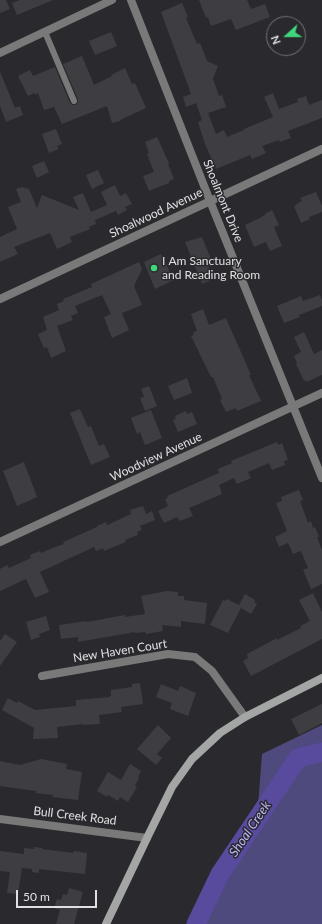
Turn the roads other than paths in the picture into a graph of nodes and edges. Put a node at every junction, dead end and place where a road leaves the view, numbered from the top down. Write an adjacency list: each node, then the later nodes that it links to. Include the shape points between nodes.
1 (112, 0): 3 (street)
2 (131, 0): 7 (street, Shoalmont Drive)
3 (45, 32): 4 (street); 5 (lane)
4 (0, 54)
5 (74, 101)
6 (322, 149): 7 (street, Shoalwood Avenue)
7 (210, 201): 8 (street, Shoalwood Avenue); 10 (street, Shoalmont Drive)
8 (0, 299)
9 (322, 393): 10 (street, Woodview Avenue)
10 (293, 406): 11 (street, Shoalmont Drive); 12 (street, Woodview Avenue)
11 (322, 478)
12 (0, 542)
13 (42, 676): 15 (street, New Haven Court, via 168,654 195,657 212,671)
14 (322, 678): 15 (street)
15 (245, 717): 17 (street, via 220,733 192,759 172,787)
16 (0, 819): 17 (street, Bull Creek Road)
17 (147, 838): 18 (street)
18 (106, 924)

